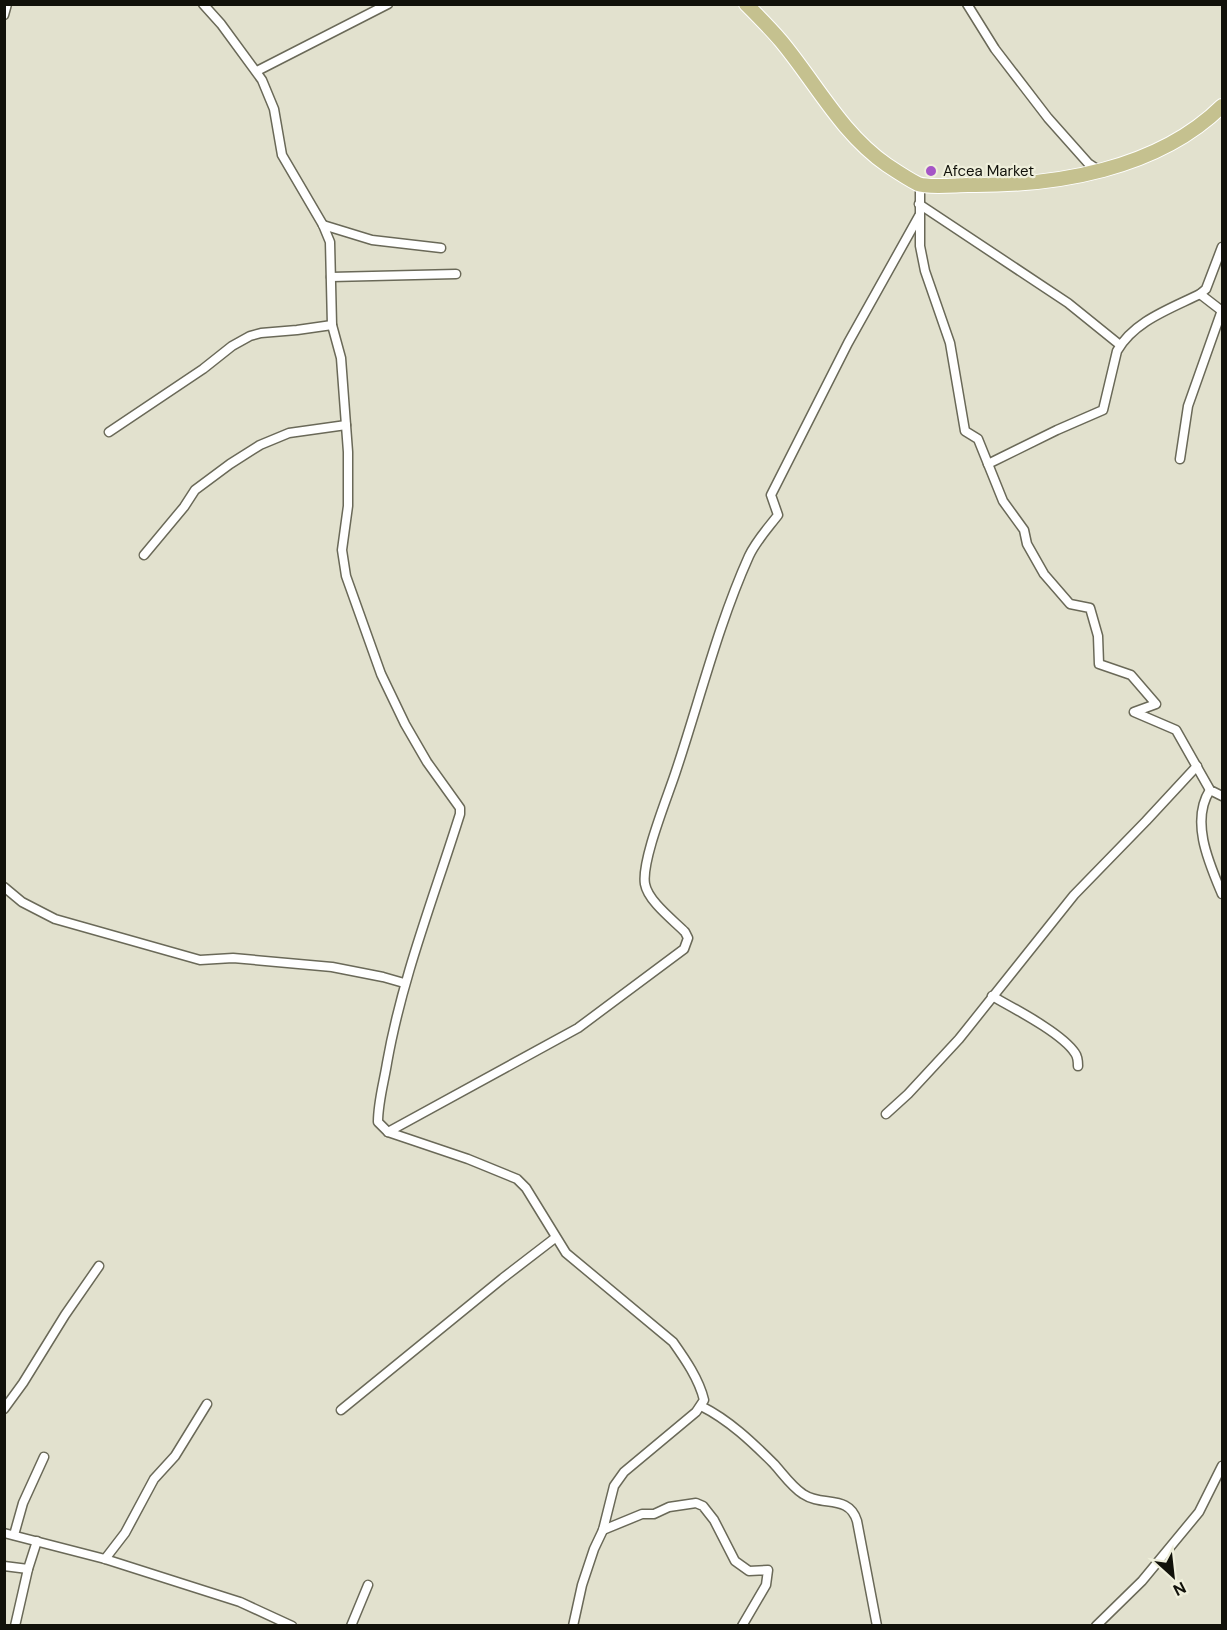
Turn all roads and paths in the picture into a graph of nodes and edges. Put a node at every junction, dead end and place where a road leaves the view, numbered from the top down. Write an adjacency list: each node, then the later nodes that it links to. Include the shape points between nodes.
1 (7, 4): 6 (street)
2 (204, 4): 7 (street)
3 (388, 4): 7 (street)
4 (746, 4): 10 (main road, via 782,42 852,135)
5 (967, 4): 9 (street, via 995,49 1048,118)
6 (4, 15)
7 (256, 71): 13 (street, via 274,109 282,155)
8 (1222, 106): 9 (main road, via 1172,143)
9 (1100, 171): 10 (main road, via 1032,183)
10 (920, 185): 11 (street)
11 (919, 204): 12 (street); 21 (street, via 1068,303)
12 (919, 216): 25 (street, via 925,271 950,343 965,431 978,439); 36 (street, via 848,343 771,495 778,515 750,554 698,696 644,879 650,897 685,932 688,938 684,949 578,1028)
13 (322, 225): 15 (street, via 372,240); 17 (street, via 330,242)
14 (1222, 247): 18 (street, via 1206,289)
15 (441, 248)
16 (456, 274): 17 (street)
17 (331, 277): 20 (street)
18 (1200, 294): 19 (street); 21 (street, via 1144,322)
19 (1222, 311): 24 (street, via 1188,406)
20 (332, 325): 22 (street, via 341,358); 23 (street, via 250,336)
21 (1120, 345): 25 (street, via 1103,410)
22 (346, 425): 26 (street, via 289,434 260,445 230,464 195,490); 32 (street, via 350,479 342,550 349,585 381,674 405,724 460,808)
23 (109, 432)
24 (1180, 459)
25 (988, 464): 27 (street, via 1003,501 1024,530 1027,544 1044,574 1070,604 1090,608 1098,636 1099,664 1131,675 1156,704 1134,712 1176,730)
26 (144, 555)
27 (1197, 766): 28 (street); 33 (street, via 1074,895)
28 (1210, 790): 29 (street); 31 (street, via 1203,800 1203,834)
29 (1222, 796)
30 (4, 886): 32 (street, via 22,902 55,918 200,960 233,958 332,967)
31 (1222, 894)
32 (404, 983): 36 (street, via 378,1114 378,1122)
33 (992, 996): 34 (street, via 1065,1043 1074,1051); 35 (street, via 959,1039)
34 (1078, 1066)
35 (886, 1114)
36 (388, 1132): 37 (street, via 517,1179)
37 (555, 1238): 40 (street, via 566,1253 673,1342 702,1392); 42 (street)
38 (99, 1266): 41 (street)
39 (207, 1404): 49 (street, via 175,1456 154,1479 125,1533)
40 (701, 1406): 45 (street, via 624,1472 614,1486); 58 (street, via 753,1443 801,1494 851,1509 857,1521)
41 (4, 1408)
42 (341, 1410)
43 (44, 1457): 47 (street, via 23,1503)
44 (1222, 1466): 59 (street, via 1199,1512 1143,1581)
45 (603, 1530): 56 (street, via 582,1585); 57 (street, via 669,1507 696,1503 703,1506 735,1561 749,1571 768,1570 766,1585)
46 (4, 1533): 47 (street)
47 (14, 1535): 48 (street)
48 (38, 1541): 49 (street); 51 (street)
49 (105, 1559): 54 (street, via 240,1602)
50 (4, 1566): 51 (street)
51 (28, 1569): 53 (street)
52 (368, 1585): 55 (street)
53 (15, 1626)
54 (292, 1626)
55 (351, 1626)
56 (573, 1626)
57 (742, 1626)
58 (877, 1626)
59 (1096, 1626)

